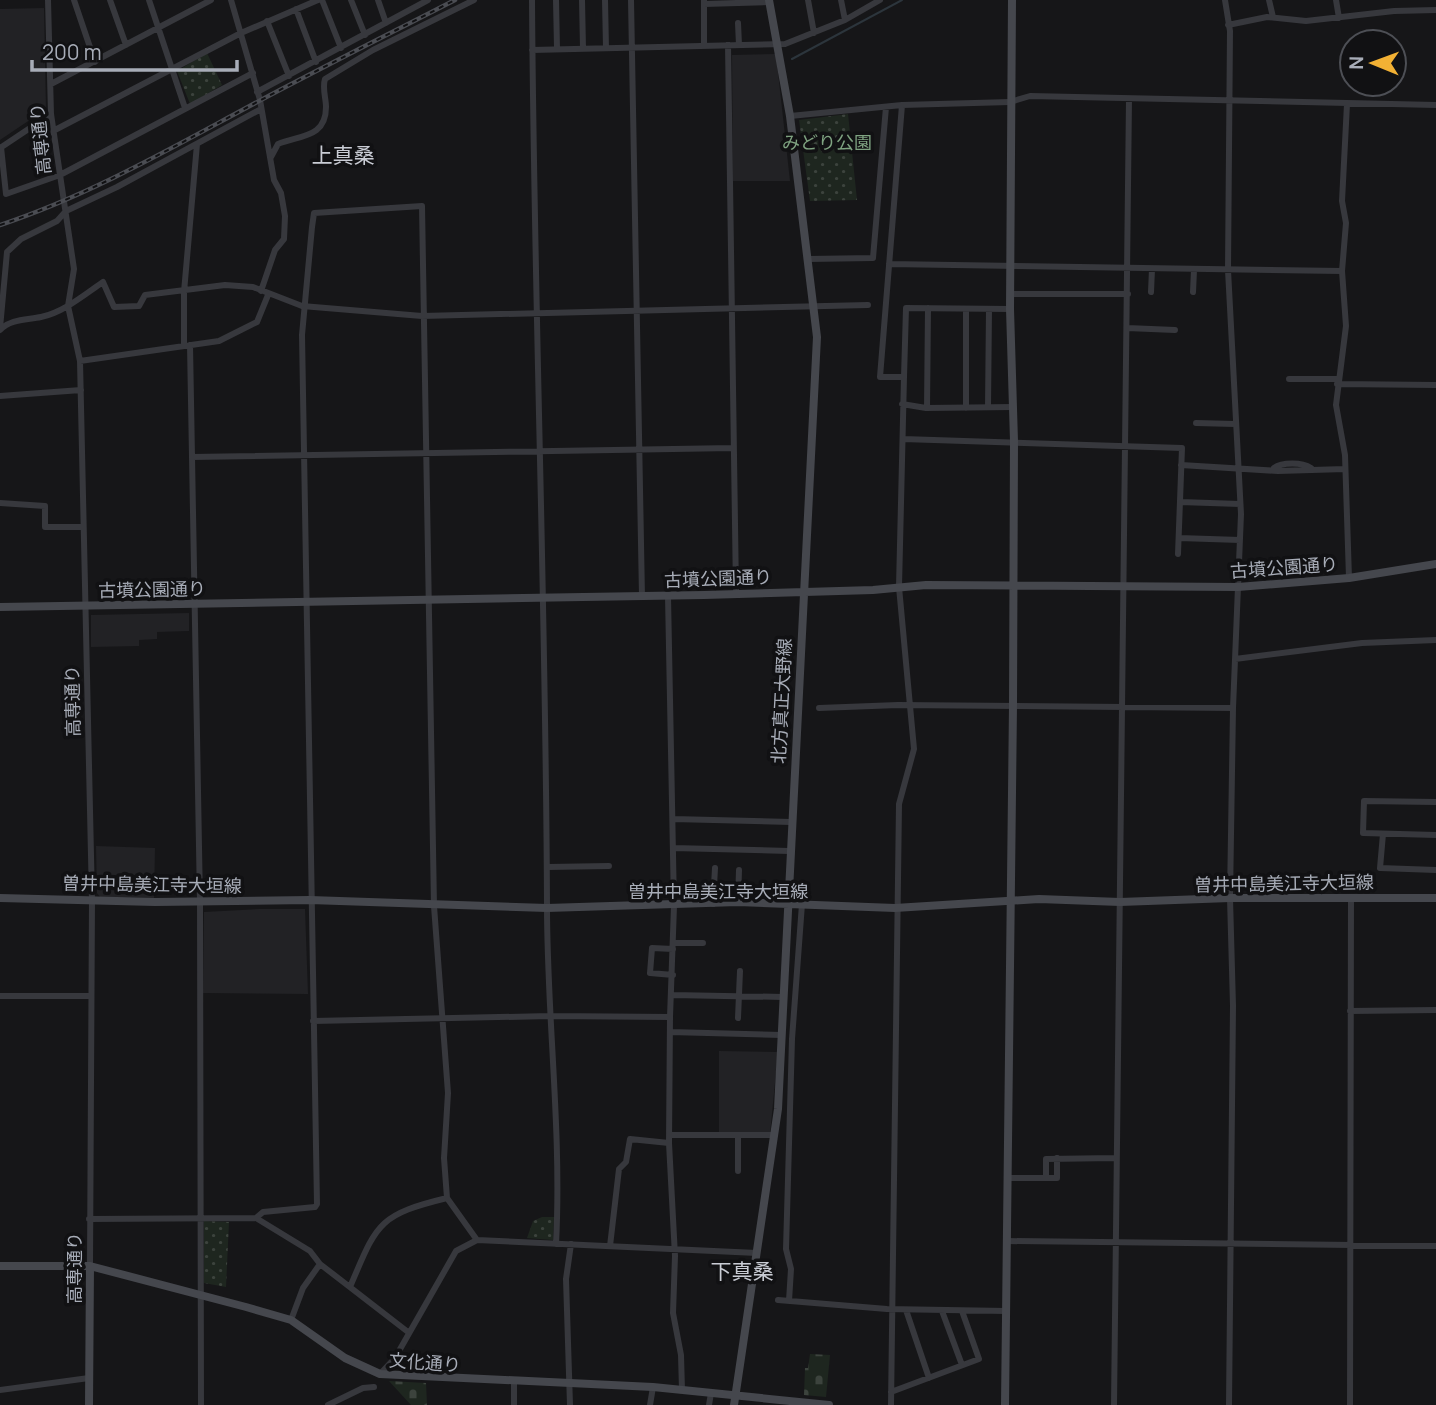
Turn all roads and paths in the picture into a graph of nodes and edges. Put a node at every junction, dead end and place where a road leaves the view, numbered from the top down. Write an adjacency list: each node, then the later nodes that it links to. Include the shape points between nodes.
1 (48, 0): 56 (street, 高専通り)
2 (74, 0): 51 (street)
3 (110, 0): 40 (street)
4 (149, 0): 36 (street)
5 (211, 0): 36 (street)
6 (231, 0): 37 (street)
7 (320, 0): 27 (street); 45 (street)
8 (351, 0): 39 (street)
9 (378, 0): 33 (street)
10 (428, 0): 26 (street)
11 (474, 0): 72 (street, via 325,79 323,125 314,135 278,144)
12 (532, 0): 50 (street)
13 (556, 0): 46 (street)
14 (582, 0): 47 (street)
15 (605, 0): 48 (street)
16 (631, 0): 49 (street)
17 (808, 0): 38 (street)
18 (841, 0): 31 (street)
19 (880, 0): 31 (street)
20 (1012, 0): 59 (street)
21 (1225, 0): 35 (street)
22 (1269, 0): 29 (street)
23 (1335, 0): 30 (street)
24 (769, 1): 25 (street); 43 (street, 北方真正大野線)
25 (704, 2): 44 (street)
26 (417, 3): 33 (street)
27 (296, 9): 32 (street); 52 (street)
28 (1436, 10): 30 (street)
29 (1273, 17): 30 (street); 35 (street)
30 (1339, 18)
31 (845, 20): 38 (street)
32 (267, 21): 37 (street); 55 (street)
33 (386, 23): 39 (street)
34 (738, 23): 42 (street)
35 (1228, 25): 60 (street)
36 (158, 27): 40 (street); 53 (street)
37 (241, 33): 53 (street); 54 (street)
38 (814, 33): 43 (street)
39 (365, 35): 45 (street)
40 (126, 45): 51 (street)
41 (728, 45): 42 (street); 44 (street); 94 (street)
42 (739, 45): 43 (street)
43 (780, 45): 68 (street, 北方真正大野線)
44 (704, 47): 49 (street)
45 (341, 48): 52 (street)
46 (557, 48): 47 (street); 50 (street)
47 (583, 48): 48 (street)
48 (606, 48): 49 (street)
49 (632, 48): 99 (street)
50 (533, 50): 100 (street)
51 (95, 62): 56 (street)
52 (316, 62): 55 (street)
53 (172, 68): 65 (street); 69 (street)
54 (253, 73): 57 (street); 65 (street)
55 (289, 76): 57 (street)
56 (51, 84): 67 (street, 高専通り)
57 (257, 92): 66 (street)
58 (1129, 99): 59 (street, via 1030,96); 60 (street); 78 (street)
59 (1010, 102): 62 (street); 77 (street)
60 (1228, 102): 61 (street); 81 (street)
61 (1347, 104): 63 (street); 82 (street)
62 (902, 105): 64 (street); 76 (street)
63 (1436, 105)
64 (886, 107): 68 (street); 75 (street, via 873,258)
65 (186, 108): 73 (street)
66 (261, 108): 70 (street); 72 (street)
67 (51, 114): 69 (street, 高専通り); 71 (street)
68 (790, 116): 75 (street, 北方真正大野線)
69 (53, 131): 73 (street, 高専通り)
70 (197, 144): 74 (street); 84 (street)
71 (1, 147): 73 (street, via 6,194)
72 (270, 159): 83 (street, via 281,193 285,228)
73 (60, 175): 74 (street, 高専通り)
74 (65, 211): 91 (street, 高専通り, via 74,269); 103 (street, via 57,221 21,239 7,252)
75 (808, 259): 93 (street, 北方真正大野線)
76 (889, 264): 77 (street); 107 (street, via 880,377)
77 (1012, 268): 78 (street); 87 (street)
78 (1129, 270): 79 (street); 88 (street)
79 (1152, 270): 80 (street); 85 (street)
80 (1194, 270): 81 (street); 86 (street)
81 (1228, 270): 82 (street); 119 (street)
82 (1342, 271): 109 (street, via 1346,327)
83 (261, 290): 84 (street, via 225,285); 89 (street)
84 (184, 292): 91 (street, via 145,295 139,306 114,307 103,282); 105 (street)
85 (1151, 292)
86 (1194, 292)
87 (1011, 294): 88 (street); 98 (street)
88 (1128, 294): 102 (street)
89 (268, 295): 92 (street); 105 (street, via 251,327 219,341)
90 (868, 305): 93 (street)
91 (68, 306): 103 (street, via 44,317 6,323); 106 (street, 高専通り)
92 (302, 306): 101 (street); 101 (street, via 314,213 422,206); 126 (street)
93 (815, 307): 94 (street); 145 (street, 北方真正大野線, via 816,363)
94 (732, 308): 99 (street); 123 (street)
95 (928, 309): 96 (street); 107 (street, via 906,308); 116 (street)
96 (966, 309): 97 (street); 117 (street)
97 (989, 309): 98 (street); 114 (street)
98 (1010, 309): 115 (street)
99 (636, 311): 100 (street); 124 (street)
100 (536, 312): 101 (street); 125 (street)
101 (422, 316): 127 (street)
102 (1127, 328): 104 (street); 122 (street)
103 (0, 330)
104 (1175, 330)
105 (187, 345): 106 (street); 128 (street)
106 (80, 360): 111 (street, 高専通り)
107 (904, 377): 113 (street)
108 (1289, 379): 109 (street)
109 (1337, 382): 110 (street); 131 (street)
110 (1436, 385)
111 (81, 390): 112 (street); 135 (street, 高専通り)
112 (0, 396)
113 (902, 404): 116 (street); 120 (street)
114 (988, 407): 115 (street); 117 (street)
115 (1013, 407): 121 (street)
116 (927, 408): 117 (street)
117 (966, 408)
118 (1196, 423): 119 (street)
119 (1236, 425): 130 (street)
120 (903, 439): 121 (street); 143 (street)
121 (1014, 441): 122 (street); 141 (street)
122 (1127, 446): 129 (street, via 1182,448); 142 (street)
123 (733, 448): 124 (street); 146 (street)
124 (638, 450): 125 (street); 148 (street)
125 (539, 451): 127 (street); 149 (street)
126 (306, 455): 127 (street); 128 (street); 151 (street)
127 (428, 456): 150 (street)
128 (192, 457): 152 (street)
129 (1181, 465): 130 (street); 132 (street)
130 (1238, 467): 131 (street); 134 (street)
131 (1345, 470): 140 (street)
132 (1180, 502): 134 (street); 136 (street)
133 (0, 503): 135 (street, via 45,506 45,527)
134 (1240, 504): 137 (street)
135 (82, 527): 153 (street, 高専通り)
136 (1179, 538): 137 (street); 138 (street)
137 (1240, 540): 144 (street)
138 (1178, 554)
139 (1436, 564): 140 (street, 古墳公園通り)
140 (1349, 578): 144 (street, 古墳公園通り)
141 (1013, 584): 142 (street, 古墳公園通り); 143 (street, 古墳公園通り); 158 (street)
142 (1124, 586): 144 (street, 古墳公園通り); 159 (street)
143 (899, 587): 145 (street, 古墳公園通り); 157 (street)
144 (1238, 587): 156 (street)
145 (802, 591): 146 (street, 古墳公園通り); 164 (street, 北方真正大野線)
146 (736, 592): 147 (street, 古墳公園通り)
147 (668, 596): 148 (street, 古墳公園通り); 163 (street)
148 (642, 597): 149 (street, 古墳公園通り)
149 (542, 599): 150 (street, 古墳公園通り); 170 (street)
150 (429, 601): 151 (street, 古墳公園通り); 187 (street)
151 (307, 602): 152 (street, 古墳公園通り); 179 (street)
152 (194, 605): 153 (street, 古墳公園通り); 181 (street)
153 (86, 606): 154 (street, 古墳公園通り); 178 (street, 高専通り)
154 (0, 607)
155 (1436, 640): 156 (street, via 1362,643)
156 (1235, 659): 161 (street)
157 (912, 705): 158 (street); 160 (street); 190 (street, via 914,749 899,804 899,901)
158 (1013, 705): 159 (street); 180 (street)
159 (1123, 707): 161 (street); 183 (street)
160 (819, 708)
161 (1233, 708): 175 (street)
162 (1436, 802): 165 (street, via 1364,801 1363,833)
163 (673, 819): 164 (street); 167 (street)
164 (791, 822): 168 (street, 北方真正大野線)
165 (1383, 834): 166 (street); 173 (street, via 1380,869)
166 (1436, 835)
167 (673, 848): 168 (street); 188 (street)
168 (789, 851): 185 (street, 北方真正大野線)
169 (609, 866): 170 (street)
170 (548, 867): 189 (street)
171 (715, 868): 184 (street)
172 (739, 870): 182 (street)
173 (1436, 870)
174 (0, 898): 178 (street, 曽井中島美江寺大垣線)
175 (1230, 898): 176 (street, 曽井中島美江寺大垣線); 183 (street, 曽井中島美江寺大垣線); 224 (street)
176 (1351, 898): 177 (street, 曽井中島美江寺大垣線); 201 (street)
177 (1436, 898)
178 (92, 900): 181 (street, 曽井中島美江寺大垣線); 198 (street, 高専通り)
179 (310, 900): 181 (street, 曽井中島美江寺大垣線); 187 (street, 曽井中島美江寺大垣線); 206 (street)
180 (1009, 900): 183 (street, 曽井中島美江寺大垣線); 190 (street, 曽井中島美江寺大垣線); 215 (street)
181 (200, 902): 218 (street)
182 (738, 902): 184 (street, 曽井中島美江寺大垣線); 185 (street, 曽井中島美江寺大垣線)
183 (1120, 902): 213 (street)
184 (713, 904): 188 (street, 曽井中島美江寺大垣線)
185 (786, 904): 186 (street, 曽井中島美江寺大垣線); 199 (street, 北方真正大野線)
186 (802, 904): 190 (street, 曽井中島美江寺大垣線); 238 (street, via 792,1039 786,1249 791,1269)
187 (434, 906): 189 (street, 曽井中島美江寺大垣線); 204 (street)
188 (674, 906): 189 (street, 曽井中島美江寺大垣線); 192 (street)
189 (547, 908): 202 (street)
190 (895, 908): 239 (street)
191 (703, 943): 192 (street)
192 (673, 946): 194 (street); 194 (street, via 652,948 650,973)
193 (740, 971): 196 (street)
194 (673, 975): 195 (street)
195 (672, 995): 196 (street); 203 (street)
196 (739, 995): 199 (street); 205 (street)
197 (0, 996): 198 (street)
198 (90, 996): 220 (street, 高専通り)
199 (783, 996): 208 (street, 北方真正大野線)
200 (1436, 1010): 201 (street)
201 (1350, 1011): 227 (street)
202 (550, 1016): 203 (street); 204 (street); 225 (street)
203 (670, 1017): 207 (street)
204 (440, 1018): 206 (street); 217 (street, via 448,1082 443,1128)
205 (738, 1018)
206 (313, 1021): 219 (street, via 317,1204 263,1212)
207 (670, 1032): 208 (street); 211 (street)
208 (782, 1035): 210 (street, 北方真正大野線)
209 (738, 1135): 210 (street); 211 (street); 214 (street)
210 (774, 1135): 231 (street, 北方真正大野線)
211 (669, 1139): 228 (street, via 630,1139 626,1162 619,1170); 230 (street)
212 (1058, 1158): 213 (street); 216 (street, via 1057,1178); 216 (street, via 1046,1159)
213 (1115, 1158): 223 (street)
214 (738, 1171)
215 (1007, 1178): 216 (street); 222 (street)
216 (1046, 1178)
217 (447, 1198): 221 (street); 235 (street, via 388,1218 377,1227)
218 (201, 1218): 219 (street); 220 (street); 236 (street)
219 (256, 1218): 232 (street, via 310,1251)
220 (89, 1219): 234 (street, 高専通り)
221 (477, 1240): 225 (street); 245 (street, via 456,1251)
222 (1007, 1241): 223 (street); 243 (street)
223 (1114, 1242): 224 (street); 270 (street)
224 (1229, 1242): 227 (street); 271 (street)
225 (556, 1244): 226 (street)
226 (571, 1244): 228 (street); 251 (street, via 566,1279)
227 (1349, 1245): 229 (street); 272 (street)
228 (610, 1246): 230 (street)
229 (1436, 1246)
230 (674, 1249): 231 (street); 255 (street, via 673,1313)
231 (757, 1253): 258 (street, 北方真正大野線)
232 (320, 1264): 235 (street); 244 (street, via 303,1288)
233 (0, 1266): 234 (street, 文化通り)
234 (90, 1266): 236 (street, 文化通り); 249 (street, 高専通り)
235 (350, 1287): 245 (street)
236 (201, 1295): 244 (street, 文化通り); 260 (street)
237 (778, 1300): 238 (street)
238 (789, 1301): 239 (street)
239 (892, 1309): 240 (street); 256 (street)
240 (906, 1310): 241 (street); 248 (street)
241 (942, 1311): 242 (street); 246 (street)
242 (962, 1311): 243 (street); 246 (street, via 979,1359)
243 (1006, 1311): 269 (street)
244 (291, 1320): 247 (street, 文化通り, via 345,1358)
245 (408, 1332): 247 (street)
246 (962, 1366): 248 (street)
247 (380, 1374): 250 (street, 文化通り)
248 (929, 1377): 256 (street)
249 (89, 1378): 254 (street); 259 (street, 高専通り)
250 (514, 1382): 251 (street, 文化通り); 262 (street)
251 (568, 1383): 252 (street, 文化通り); 263 (street)
252 (653, 1387): 255 (street, 文化通り); 264 (street)
253 (374, 1388): 261 (street, via 363,1388)
254 (0, 1390)
255 (682, 1390): 257 (street, 文化通り)
256 (891, 1392): 268 (street)
257 (711, 1393): 258 (street, 文化通り); 265 (street)
258 (735, 1395): 266 (street, 北方真正大野線); 267 (street, 文化通り)
259 (89, 1405)
260 (201, 1405)
261 (328, 1405)
262 (514, 1405)
263 (570, 1405)
264 (650, 1405)
265 (709, 1405)
266 (734, 1405)
267 (829, 1405)
268 (891, 1405)
269 (1005, 1405)
270 (1114, 1405)
271 (1229, 1405)
272 (1350, 1405)

